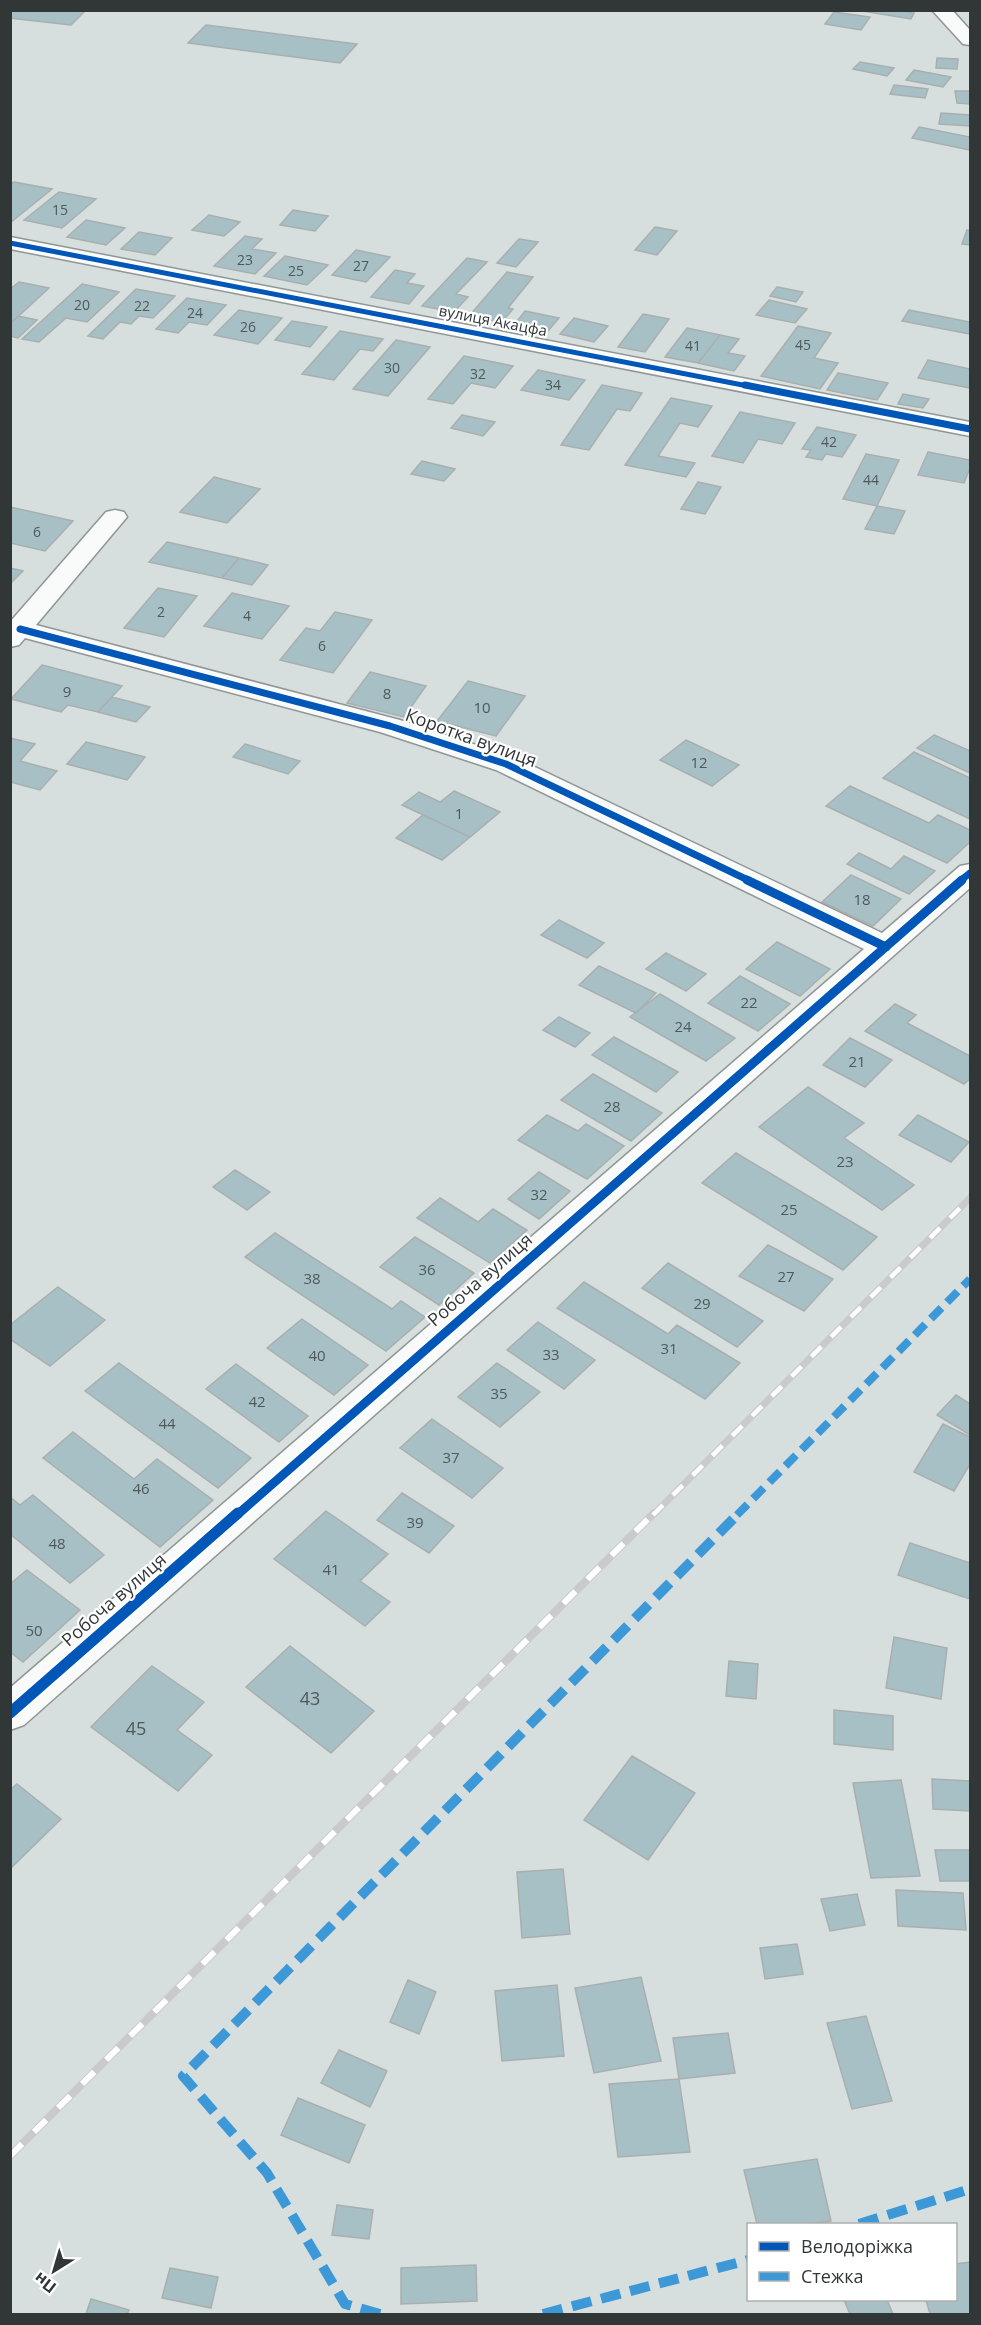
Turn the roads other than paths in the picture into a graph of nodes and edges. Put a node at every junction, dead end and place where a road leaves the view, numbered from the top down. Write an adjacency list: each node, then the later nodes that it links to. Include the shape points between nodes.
1 (941, 10): 2 (street)
2 (970, 40)
3 (10, 243): 4 (street, вулиця Акацфа)
4 (970, 429)
5 (114, 518): 6 (street)
6 (15, 634): 8 (street, Коротка вулиця, via 390,726 506,764)
7 (970, 873): 8 (street, Робоча вулиця)
8 (886, 947): 9 (street, Робоча вулиця)
9 (10, 1713)

